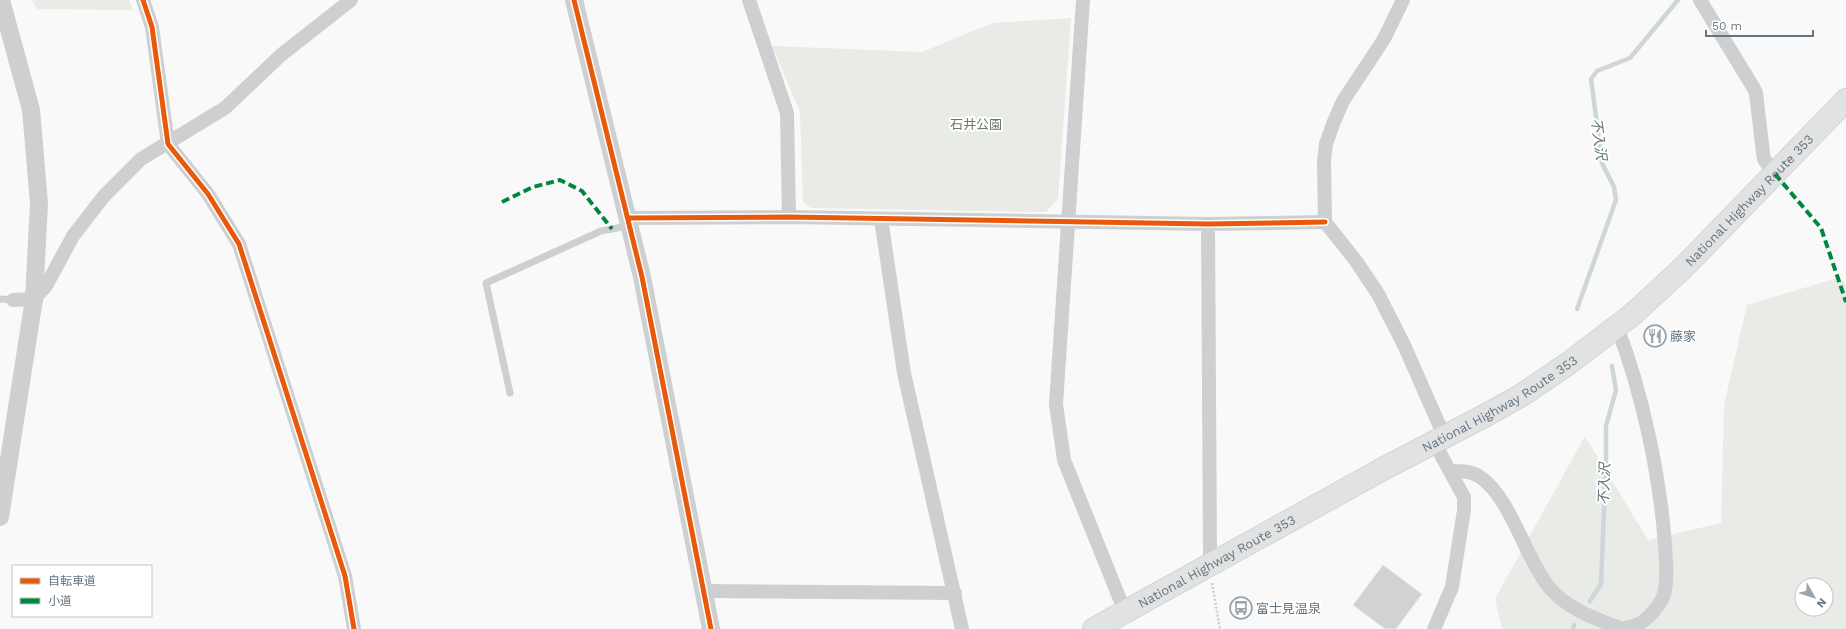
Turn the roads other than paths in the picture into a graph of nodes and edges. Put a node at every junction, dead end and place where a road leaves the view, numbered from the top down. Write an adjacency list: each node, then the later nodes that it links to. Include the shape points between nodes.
1 (1, 0): 19 (street, via 31,110 39,203)
2 (143, 0): 10 (street, via 152,27)
3 (351, 0): 10 (street, via 281,55 225,108)
4 (574, 0): 15 (street)
5 (749, 0): 12 (street, via 787,113)
6 (1083, 0): 14 (street)
7 (1403, 0): 16 (street, via 1384,39 1344,101 1333,124 1326,144 1324,161)
8 (1700, 0): 11 (street, via 1756,93 1764,159)
9 (1846, 100): 11 (highway, National Highway Route 353)
10 (168, 144): 19 (street, via 141,159 104,196 73,236 46,286); 29 (street, via 208,194 239,244 345,576)
11 (1775, 174): 20 (highway, National Highway Route 353, via 1684,267)
12 (789, 217): 13 (street); 15 (street)
13 (881, 219): 14 (street); 27 (street, via 904,373)
14 (1068, 221): 17 (street); 28 (street, via 1056,404 1064,460)
15 (630, 222): 21 (lane, via 601,231 486,283); 26 (street)
16 (1325, 222): 17 (street); 22 (street, via 1378,294 1404,345)
17 (1208, 224): 25 (street)
18 (7, 299): 19 (street)
19 (34, 299): 24 (street)
20 (1617, 327): 22 (highway, National Highway Route 353, via 1522,395); 23 (street, via 1649,439 1664,525 1664,594 1657,607 1642,622 1622,629 1581,611 1562,599 1548,587 1509,514 1491,487 1480,477 1464,471)
21 (510, 393)
22 (1440, 441): 23 (street); 25 (highway, National Highway Route 353, via 1381,470)
23 (1451, 471): 33 (street, via 1464,497 1464,510 1452,587)
24 (0, 517)
25 (1208, 566): 28 (highway, National Highway Route 353)
26 (703, 591): 27 (street); 30 (street)
27 (955, 593): 31 (street)
28 (1125, 612): 32 (highway, National Highway Route 353)
29 (354, 629)
30 (711, 629)
31 (962, 629)
32 (1094, 629)
33 (1434, 629)

